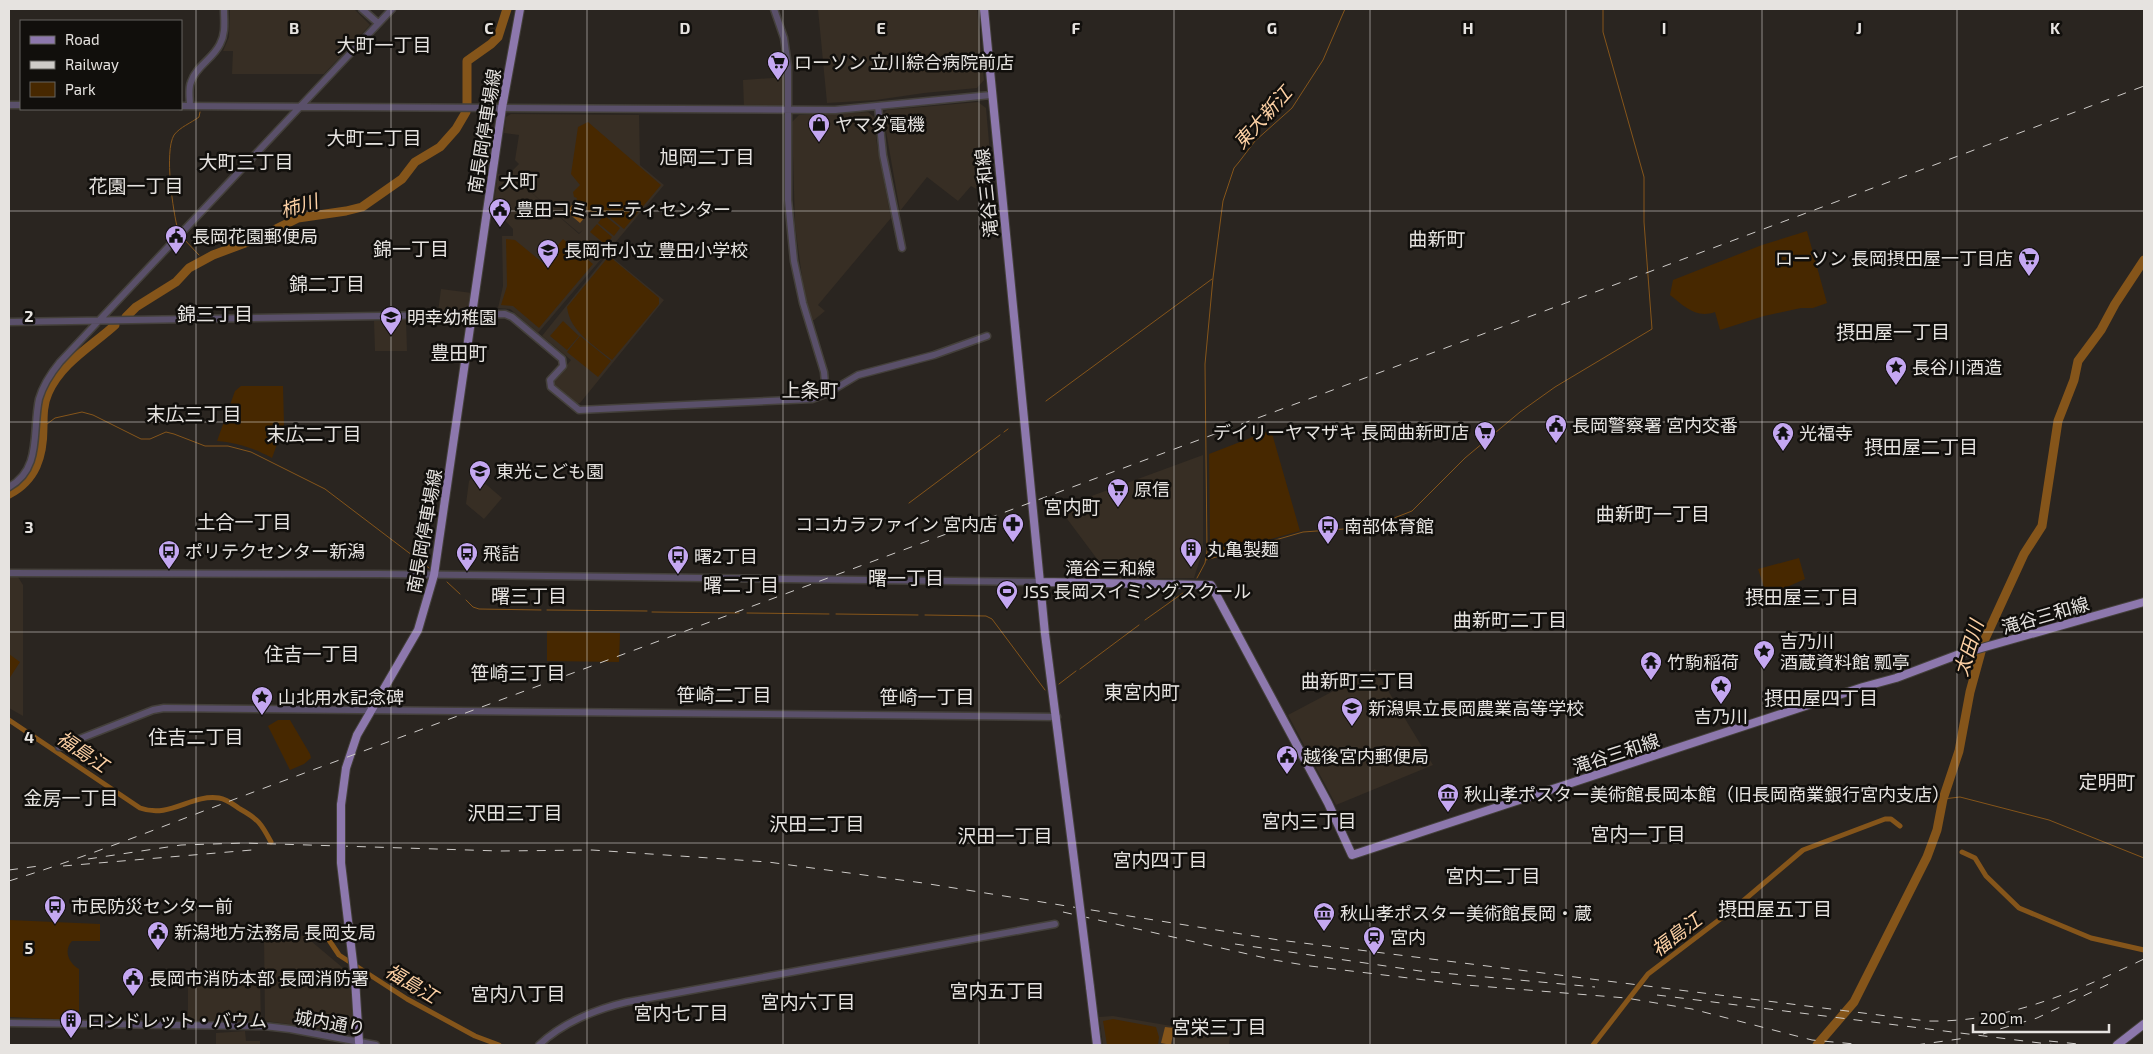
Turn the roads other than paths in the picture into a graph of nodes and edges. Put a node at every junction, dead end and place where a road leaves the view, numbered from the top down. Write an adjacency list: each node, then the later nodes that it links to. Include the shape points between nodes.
1 (224, 9): 10 (street, via 223,36 218,49 191,81)
2 (362, 9): 7 (street)
3 (392, 9): 7 (street)
4 (520, 9): 13 (main road, 南長岡停車場線)
5 (774, 9): 14 (street, via 787,52)
6 (984, 9): 8 (main road, 滝谷三和線)
7 (378, 23): 12 (street)
8 (991, 95): 11 (street); 24 (main road, 滝谷三和線)
9 (182, 106): 10 (street)
10 (190, 106): 12 (street)
11 (878, 106): 14 (street); 15 (street, via 883,155)
12 (300, 107): 13 (street); 17 (street)
13 (502, 108): 14 (street); 16 (main road, 南長岡停車場線)
14 (788, 110): 20 (street, via 788,200 793,252 803,303 824,372)
15 (902, 248)
16 (472, 316): 17 (street); 20 (street, via 510,315 562,359 564,366 550,380 551,387 579,410 807,400); 23 (main road, 南長岡停車場線)
17 (99, 321): 18 (street); 21 (street, via 60,362 44,386 37,411 31,465 22,479)
18 (9, 322)
19 (987, 336): 20 (street, via 934,355 858,375)
20 (826, 394)
21 (9, 487)
22 (9, 573): 23 (street)
23 (434, 575): 24 (street); 26 (main road, 南長岡停車場線, via 418,630)
24 (1040, 582): 25 (main road, 滝谷三和線, via 1211,584 1352,855 1966,653); 27 (main road, 滝谷三和線)
25 (2144, 602)
26 (370, 709): 27 (street); 28 (street, via 158,708); 32 (main road, 南長岡停車場線, bridge, via 349,756 341,805 341,863)
27 (1057, 717): 35 (main road, 滝谷三和線, bridge)
28 (59, 747)
29 (1055, 924): 34 (street, via 614,1005 569,1024)
30 (9, 1022): 32 (street, 城内通り, via 264,1026)
31 (2144, 1024): 36 (main road)
32 (359, 1044): 33 (street, 城内通り)
33 (376, 1045)
34 (539, 1045)
35 (1096, 1045)
36 (2117, 1045)

